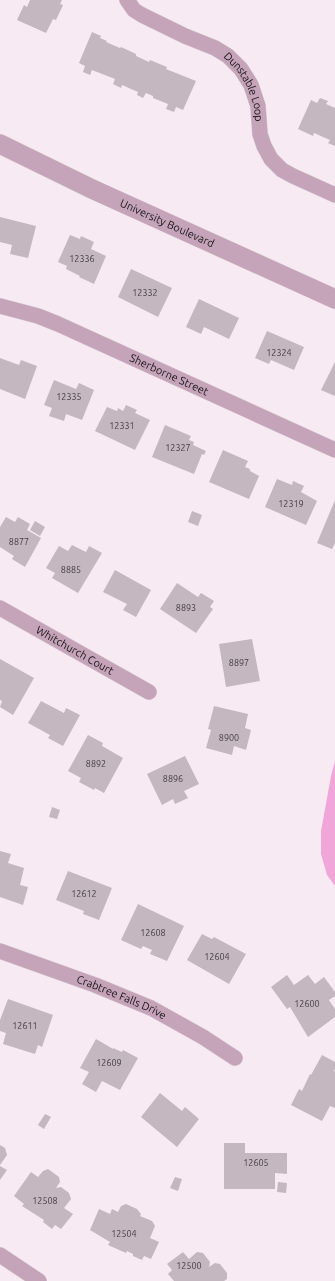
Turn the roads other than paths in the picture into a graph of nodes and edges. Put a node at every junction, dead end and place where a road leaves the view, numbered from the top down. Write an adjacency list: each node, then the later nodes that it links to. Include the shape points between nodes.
1 (127, 0): 3 (street, Dunstable Loop, via 134,10 142,15 228,56 241,69 251,85 258,106 260,134 271,159 282,170)
2 (0, 144): 4 (street, University Boulevard, via 92,189)
3 (335, 195)
4 (335, 299)
5 (0, 306): 6 (street, Sherborne Street, via 58,324)
6 (335, 450)
7 (0, 608): 8 (street, Whitchurch Court)
8 (149, 692)
9 (0, 951): 10 (street, Crabtree Falls Drive, via 151,1008)
10 (235, 1058)
11 (0, 1255): 12 (street)
12 (39, 1281)

